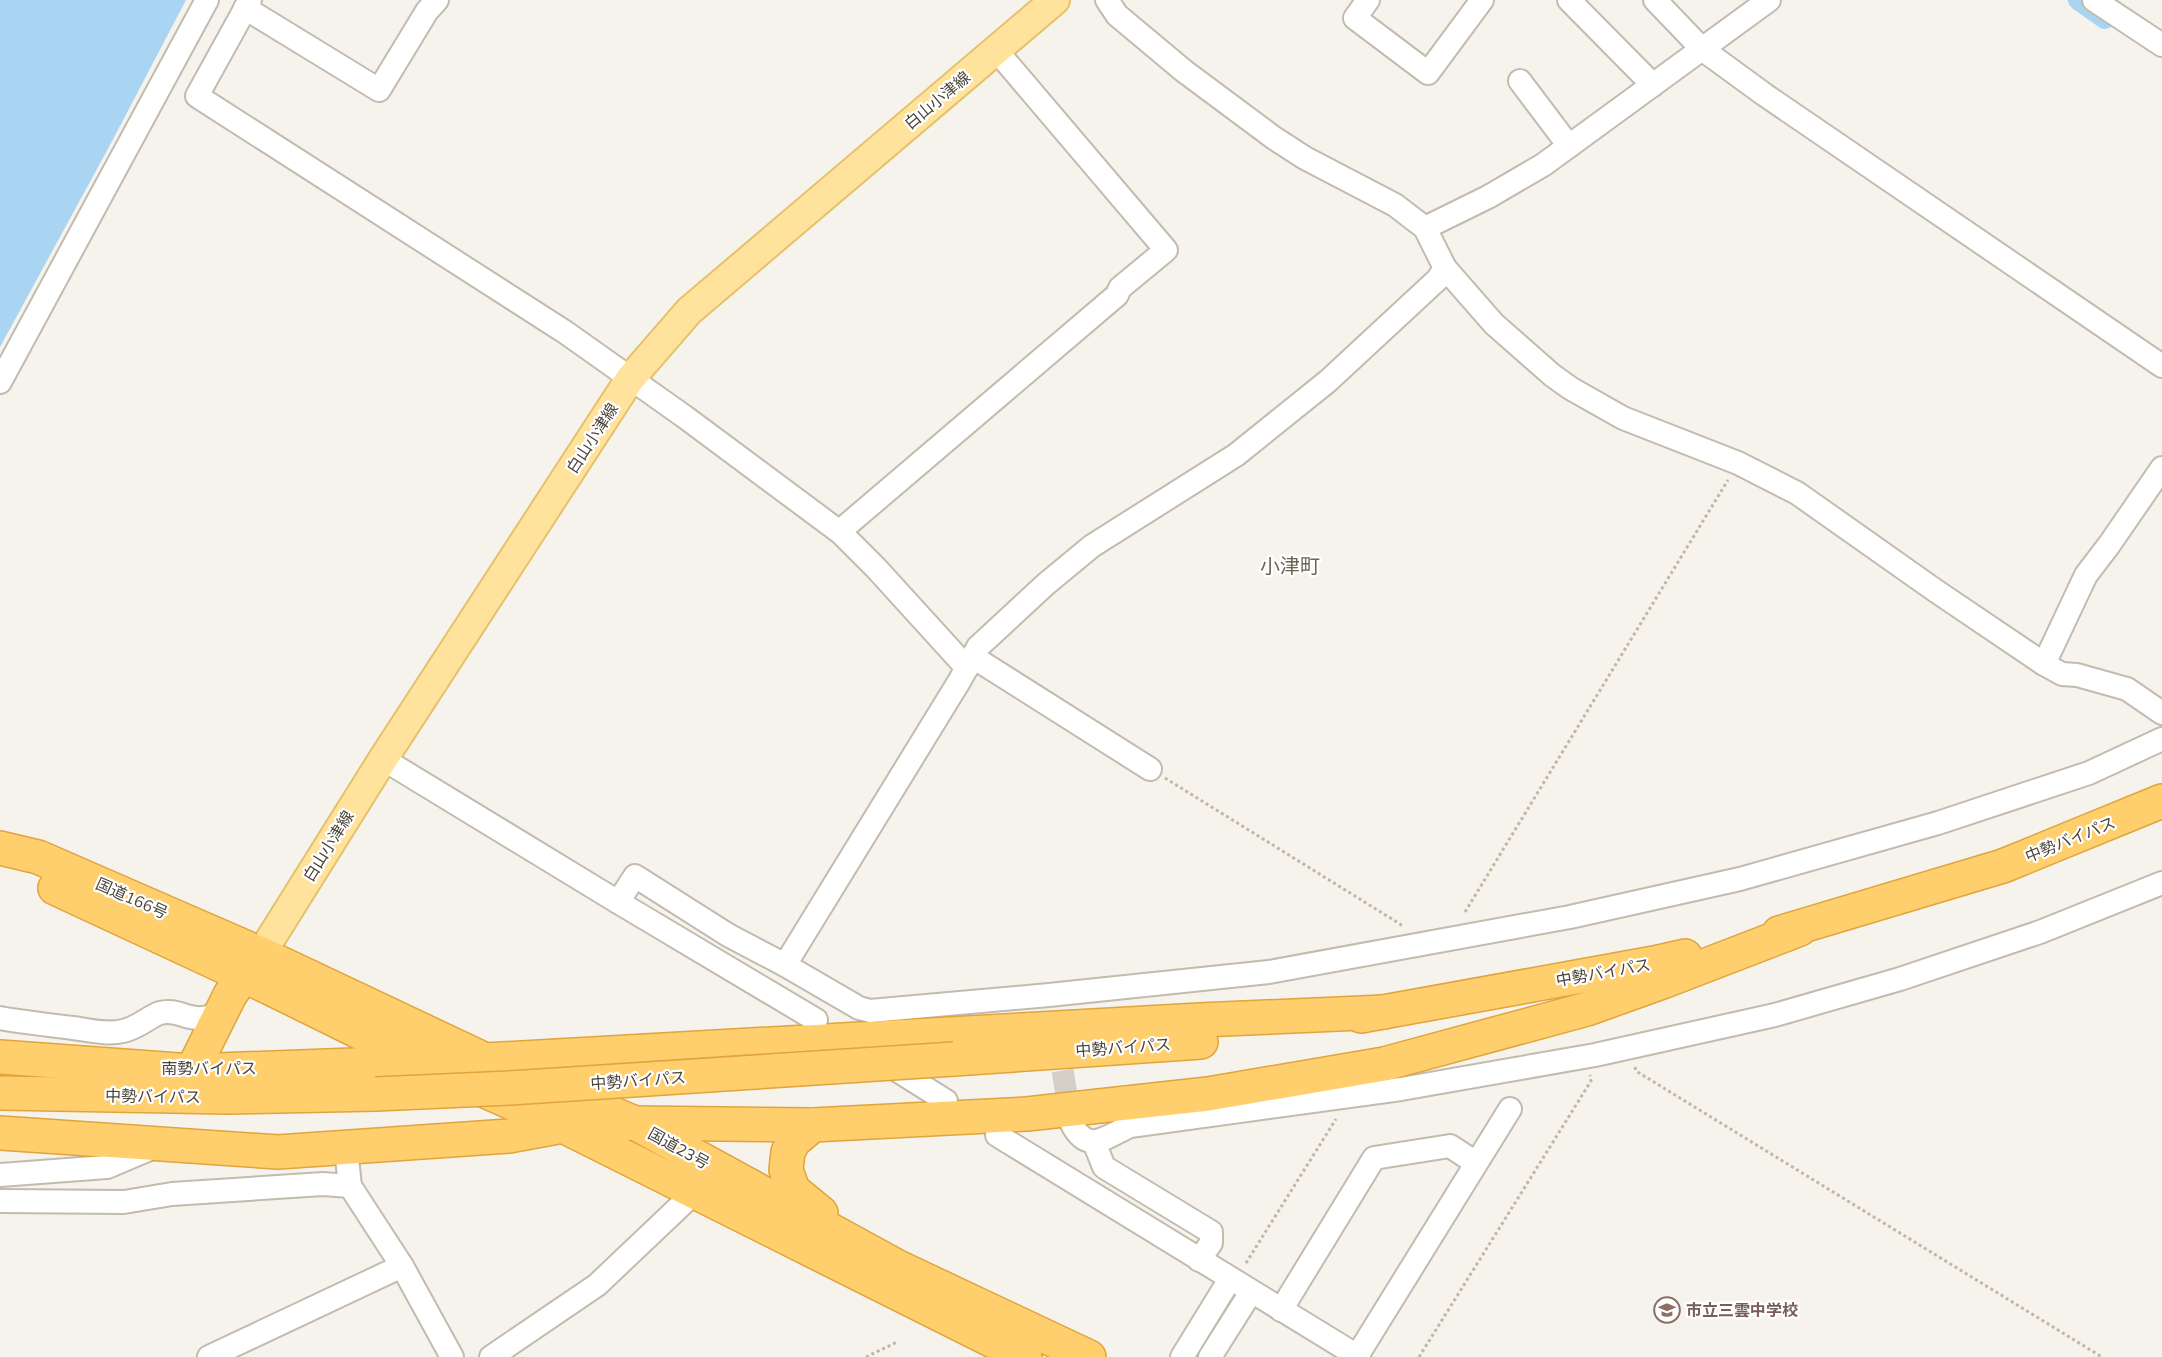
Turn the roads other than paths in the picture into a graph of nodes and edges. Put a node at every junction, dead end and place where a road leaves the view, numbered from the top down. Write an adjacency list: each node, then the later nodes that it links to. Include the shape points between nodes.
1 (207, 0): 22 (street)
2 (437, 0): 11 (street, via 379,90)
3 (1055, 0): 14 (main road, 白山小津線)
4 (1107, 0): 18 (street, via 1117,15 1184,71 1274,138 1395,206)
5 (1368, 0): 6 (street, via 1355,18 1428,73)
6 (1482, 0)
7 (1569, 0): 16 (street)
8 (1655, 0): 13 (street)
9 (1769, 0): 13 (street)
10 (2094, 0): 12 (street)
11 (248, 4): 21 (street, via 197,96 566,332)
12 (2162, 45)
13 (1702, 49): 16 (street); 20 (street)
14 (996, 50): 21 (main road, 白山小津線, via 689,312); 24 (street, via 1166,250)
15 (1520, 81): 17 (street)
16 (1653, 85): 17 (street)
17 (1569, 146): 18 (street, via 1488,197)
18 (1425, 228): 19 (street)
19 (1445, 268): 25 (street, via 1438,279 1328,381 1236,455 1092,546 978,647); 26 (street, via 1494,324 1570,388 1623,418 1738,463 1797,493)
20 (2162, 366)
21 (630, 379): 24 (street); 29 (main road, 白山小津線)
22 (0, 382)
23 (2162, 468): 26 (street, via 2086,575)
24 (841, 533): 25 (street)
25 (970, 662): 30 (street, via 1091,729); 38 (street)
26 (2044, 664): 27 (street, via 2062,674 2127,689)
27 (2162, 713)
28 (2162, 739): 39 (street, via 2068,781 1751,876 1570,917 1269,972)
29 (383, 759): 35 (street); 37 (main road, 白山小津線)
30 (1150, 769)
31 (2159, 802): 36 (highway, 中勢バイパス, via 2003,866)
32 (0, 848): 37 (highway, 国道166号, via 38,857)
33 (0, 856): 37 (highway, 国道166号, via 28,876)
34 (2162, 883): 63 (street, via 2040,932 1900,979 1775,1015 1595,1055 1412,1087 1130,1126)
35 (618, 902): 38 (street, via 635,876 728,935); 45 (street)
36 (1800, 928): 41 (highway, 中勢バイパス, via 1654,963); 58 (highway, via 1606,1002 1384,1064 1208,1094 1038,1113)
37 (252, 965): 40 (highway); 48 (highway, 国道23号); 49 (highway, 国道23号)
38 (785, 965): 39 (street, via 870,1011)
39 (1049, 995): 44 (street)
40 (222, 1011): 42 (street, via 207,1018); 50 (highway)
41 (1384, 1012): 48 (highway, 南勢バイパス); 53 (highway, 中勢バイパス, bridge, via 1207,1042 510,1088 228,1097)
42 (178, 1015): 43 (street, via 160,1013 137,1028 120,1032); 50 (street, via 194,1037)
43 (0, 1018)
44 (1054, 1019)
45 (816, 1020)
46 (876, 1056): 54 (street)
47 (0, 1057): 50 (highway, 南勢バイパス)
48 (484, 1059): 49 (highway, 南勢バイパス); 57 (highway, 国道23号)
49 (418, 1061): 50 (highway, 南勢バイパス); 59 (highway, 国道23号)
50 (195, 1065)
51 (0, 1089): 53 (highway, 中勢バイパス)
52 (0, 1093): 53 (highway, 中勢バイパス)
53 (53, 1094)
54 (946, 1101)
55 (1510, 1108): 66 (street)
56 (1071, 1122): 63 (street, via 1077,1135)
57 (635, 1123): 58 (highway); 59 (highway); 74 (highway, 国道23号)
58 (813, 1125): 74 (highway, via 794,1141 788,1152 786,1170 793,1190)
59 (563, 1126): 62 (highway); 68 (highway, 国道23号)
60 (0, 1132): 64 (highway)
61 (997, 1134): 72 (street)
62 (509, 1136): 65 (highway); 68 (highway, via 559,1140)
63 (1094, 1142): 72 (street, via 1104,1167 1210,1232 1211,1243)
64 (160, 1144): 65 (highway, via 278,1152); 67 (street, via 108,1167)
65 (346, 1149): 69 (street)
66 (1476, 1163): 76 (street, via 1450,1146 1374,1158); 78 (street)
67 (0, 1175)
68 (661, 1175): 70 (highway, 国道23号)
69 (350, 1186): 71 (street, via 323,1184 172,1194 124,1202); 73 (street)
70 (695, 1192): 81 (street, via 597,1285); 82 (highway, 国道23号)
71 (0, 1201)
72 (1199, 1260): 75 (street)
73 (402, 1266): 79 (street); 80 (street)
74 (898, 1267): 83 (highway, 国道23号)
75 (1240, 1285): 76 (street); 77 (street); 84 (street)
76 (1281, 1310): 78 (street)
77 (1207, 1351)
78 (1358, 1356)
79 (209, 1357)
80 (452, 1357)
81 (491, 1357)
82 (1025, 1357)
83 (1089, 1357)
84 (1182, 1357)

